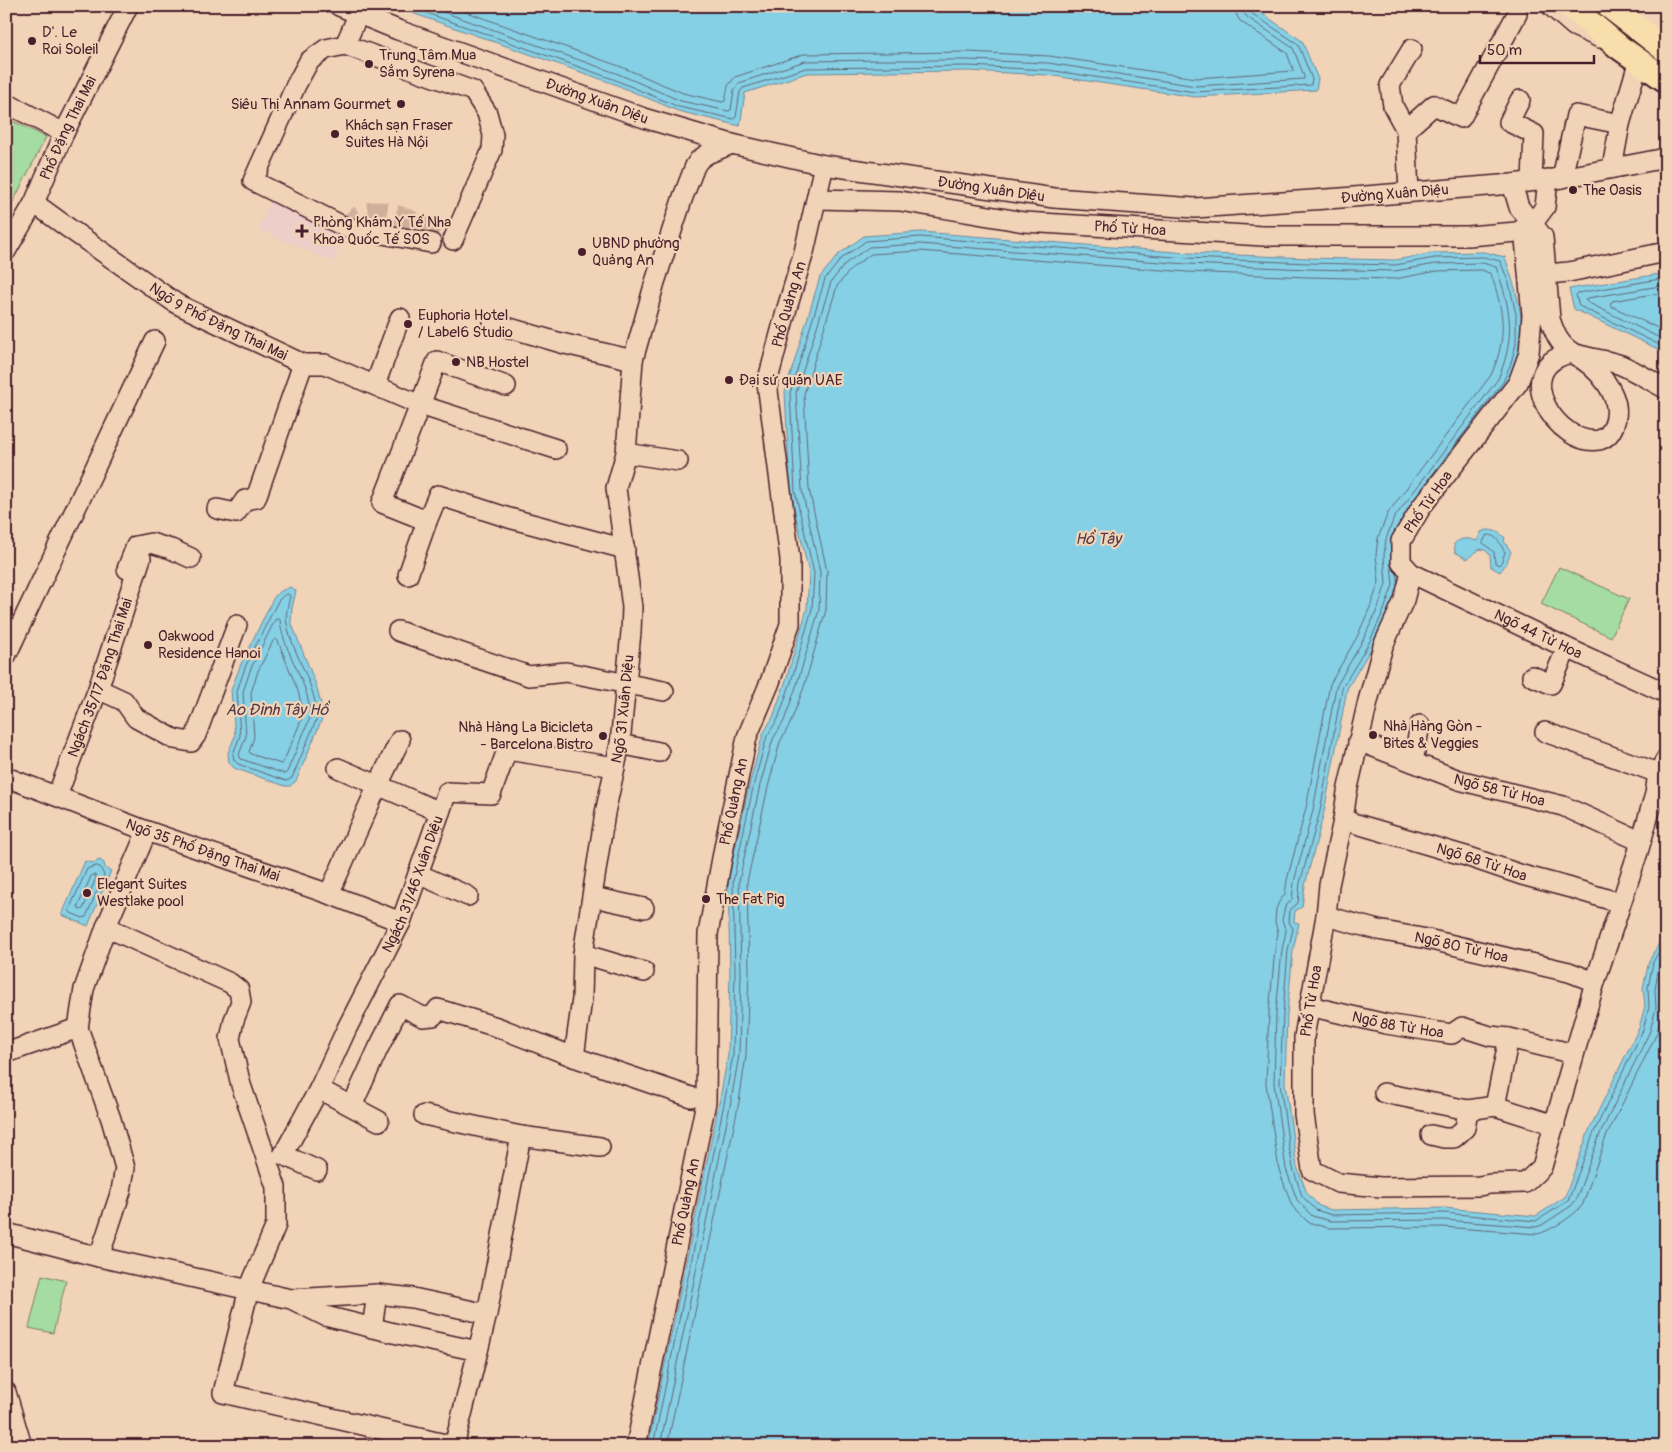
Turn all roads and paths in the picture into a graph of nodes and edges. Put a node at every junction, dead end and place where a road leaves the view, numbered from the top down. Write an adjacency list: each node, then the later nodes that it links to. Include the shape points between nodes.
1 (128, 6): 22 (street, Phố Đặng Thai Mai)
2 (339, 6): 8 (street, Đường Xuân Diệu)
3 (1551, 6): 11 (street, via 1574,26)
4 (1570, 6): 11 (main road)
5 (1608, 6): 13 (main road)
6 (1636, 6): 9 (street)
7 (1517, 14): 21 (street, via 1461,118 1434,105)
8 (358, 15): 10 (street); 15 (street, Đường Xuân Diệu)
9 (1666, 26)
10 (345, 45): 17 (street); 34 (street, via 326,49 309,62 253,181 345,227)
11 (1619, 46): 14 (main road)
12 (1412, 49): 21 (street, via 1390,85 1394,106)
13 (1666, 50)
14 (1638, 60): 16 (main road); 20 (street)
15 (484, 61): 17 (street); 23 (street, Đường Xuân Diệu, via 647,119)
16 (1666, 80)
17 (473, 91): 33 (street, via 487,112 493,135 492,150)
18 (1520, 100): 27 (street, via 1509,122 1534,134)
19 (6, 103): 22 (street)
20 (1620, 124): 26 (street); 27 (street, via 1576,115)
21 (1406, 130): 29 (street)
22 (64, 133): 31 (street, Phố Đặng Thai Mai)
23 (732, 144): 25 (street, Đường Xuân Diệu); 42 (street, Ngõ 31 Xuân Diệu, via 707,154 695,166 655,282)
24 (1666, 158): 26 (street, Đường Xuân Diệu)
25 (824, 165): 29 (street, Đường Xuân Diệu, via 1054,198 1195,208); 30 (street, Phố Quảng An)
26 (1612, 168): 27 (street, Đường Xuân Diệu)
27 (1547, 180): 28 (street, Đường Xuân Diệu); 32 (street, Phố Từ Hoa, via 1545,207)
28 (1512, 184): 29 (street, Đường Xuân Diệu); 32 (street, via 1519,208)
29 (1410, 192)
30 (817, 199): 32 (street, Phố Từ Hoa, via 900,202 1024,222 1263,236 1468,236 1517,232); 126 (street, Phố Quảng An, via 767,384 790,559 790,624 747,738 708,934 706,1102)
31 (34, 203): 35 (street, Phố Đặng Thai Mai); 43 (street, Ngõ 9 Phố Đặng Thai Mai, via 177,304)
32 (1532, 223): 37 (street, via 1543,237); 56 (street, Phố Từ Hoa, via 1525,239 1532,315 1529,353 1518,383 1422,506 1401,541 1400,562)
33 (453, 240)
34 (431, 243)
35 (6, 250)
36 (1666, 252): 37 (street)
37 (1547, 274): 41 (street, via 1550,319 1561,344)
38 (400, 318): 44 (street)
39 (493, 323): 42 (street)
40 (155, 341): 61 (street)
41 (1572, 353): 41 (street, via 1556,358 1545,370 1540,386 1544,401 1553,418 1566,430 1587,440 1605,438 1612,432 1616,406 1599,373); 46 (street, via 1622,365)
42 (633, 360): 49 (street, Ngõ 31 Xuân Diệu)
43 (303, 364): 44 (street, Ngõ 9 Phố Đặng Thai Mai, via 325,364); 51 (street, via 256,498 245,500 236,513)
44 (375, 385): 47 (street, Ngõ 9 Phố Đặng Thai Mai)
45 (506, 386): 47 (street, via 436,361)
46 (1666, 388)
47 (420, 405): 48 (street, Ngõ 9 Phố Đặng Thai Mai); 52 (street, via 382,503)
48 (556, 449)
49 (626, 453): 50 (street); 53 (street, Ngõ 31 Xuân Diệu, via 616,488)
50 (678, 461)
51 (217, 509)
52 (427, 521): 53 (street, via 438,495); 57 (street)
53 (625, 549): 63 (street, Ngõ 31 Xuân Diệu, via 632,607)
54 (141, 558): 66 (street, Ngách 35/17 Đặng Thai Mai)
55 (191, 558): 66 (street, via 151,543 136,546 82,697)
56 (1411, 573): 60 (street, Ngõ 44 Từ Hoa); 70 (street, Phố Từ Hoa, via 1404,600 1382,646)
57 (408, 575)
58 (237, 625): 66 (street, via 191,742 174,739 136,718 124,701)
59 (398, 631): 63 (street, via 529,676 566,672)
60 (1567, 648): 62 (street, via 1550,684); 65 (street, Ngõ 44 Từ Hoa)
61 (6, 656)
62 (1532, 676)
63 (625, 684): 64 (street); 71 (street, Ngõ 31 Xuân Diệu)
64 (664, 692)
65 (1666, 693)
66 (95, 696): 79 (street, Ngách 35/17 Đặng Thai Mai)
67 (1420, 725): 73 (street)
68 (1545, 732): 74 (street)
69 (400, 740): 78 (street)
70 (1358, 741): 73 (street, Ngõ 58 Từ Hoa); 81 (street, Phố Từ Hoa)
71 (620, 744): 72 (street); 75 (street, Ngõ 31 Xuân Diệu)
72 (658, 752)
73 (1412, 762): 83 (street, Ngõ 58 Từ Hoa, via 1459,780 1562,806)
74 (1662, 766): 83 (street, Phố Từ Hoa)
75 (615, 767): 80 (street, Ngách 31/46 Xuân Diệu, via 507,750 491,794 447,792); 87 (street, Ngõ 31 Xuân Diệu)
76 (338, 768): 78 (street)
77 (6, 777): 79 (street, Ngõ 35 Phố Đặng Thai Mai)
78 (378, 785): 80 (street); 85 (street)
79 (57, 796): 82 (street, Ngõ 35 Phố Đặng Thai Mai)
80 (440, 812): 84 (street, Ngách 31/46 Xuân Diệu)
81 (1343, 820): 88 (street, Ngõ 68 Từ Hoa); 90 (street, Phố Từ Hoa)
82 (147, 831): 85 (street, Ngõ 35 Phố Đặng Thai Mai); 92 (street)
83 (1640, 841): 88 (street, Phố Từ Hoa)
84 (418, 874): 86 (street); 91 (street, Ngách 31/46 Xuân Diệu)
85 (329, 894): 91 (street, Ngõ 35 Phố Đặng Thai Mai)
86 (468, 896)
87 (593, 897): 89 (street); 93 (street, Ngõ 31 Xuân Diệu)
88 (1620, 903): 95 (street, Phố Từ Hoa)
89 (644, 908)
90 (1326, 916): 95 (street, Ngõ 80 Từ Hoa, via 1569,972); 96 (street, Phố Từ Hoa)
91 (401, 922): 102 (street, Ngách 31/46 Xuân Diệu)
92 (106, 927): 97 (street, via 84,989); 117 (street, via 239,990 241,1002 230,1039 241,1085 276,1187 276,1225)
93 (583, 954): 94 (street); 101 (street, Ngõ 31 Xuân Diệu, via 582,999)
94 (644, 972)
95 (1595, 982): 100 (street, Phố Từ Hoa)
96 (1309, 1006): 98 (street, Ngõ 88 Từ Hoa, via 1395,1026 1452,1034 1462,1027); 110 (street, Phố Từ Hoa, via 1304,1037 1304,1114 1312,1170 1338,1183 1381,1187 1525,1183 1542,1167)
97 (78, 1028): 99 (street); 116 (street, via 125,1168)
98 (1509, 1038): 100 (street, Ngõ 88 Từ Hoa); 106 (street)
99 (6, 1053)
100 (1574, 1054): 110 (street, Phố Từ Hoa)
101 (574, 1057): 104 (street); 105 (street, via 438,1009 433,1016 423,1017 400,1005)
102 (318, 1089): 105 (street); 114 (street, Ngách 31/46 Xuân Diệu, via 283,1154)
103 (1384, 1093): 107 (street)
104 (692, 1097)
105 (352, 1106): 109 (street)
106 (1495, 1106): 107 (street); 110 (street)
107 (1468, 1110): 111 (street, via 1465,1128 1454,1138)
108 (424, 1115): 112 (street)
109 (379, 1121)
110 (1555, 1125)
111 (1431, 1135)
112 (521, 1136): 113 (street); 120 (street)
113 (600, 1147)
114 (317, 1170)
115 (6, 1233): 116 (street)
116 (100, 1256): 117 (street)
117 (249, 1289): 119 (street); 125 (street, via 223,1393)
118 (378, 1294): 119 (street); 120 (street); 121 (street)
119 (291, 1299): 121 (street, via 325,1316)
120 (487, 1314): 122 (street)
121 (372, 1328): 122 (street)
122 (478, 1351): 125 (street)
123 (6, 1392): 124 (street)
124 (15, 1435)
125 (454, 1446)
126 (636, 1446)

